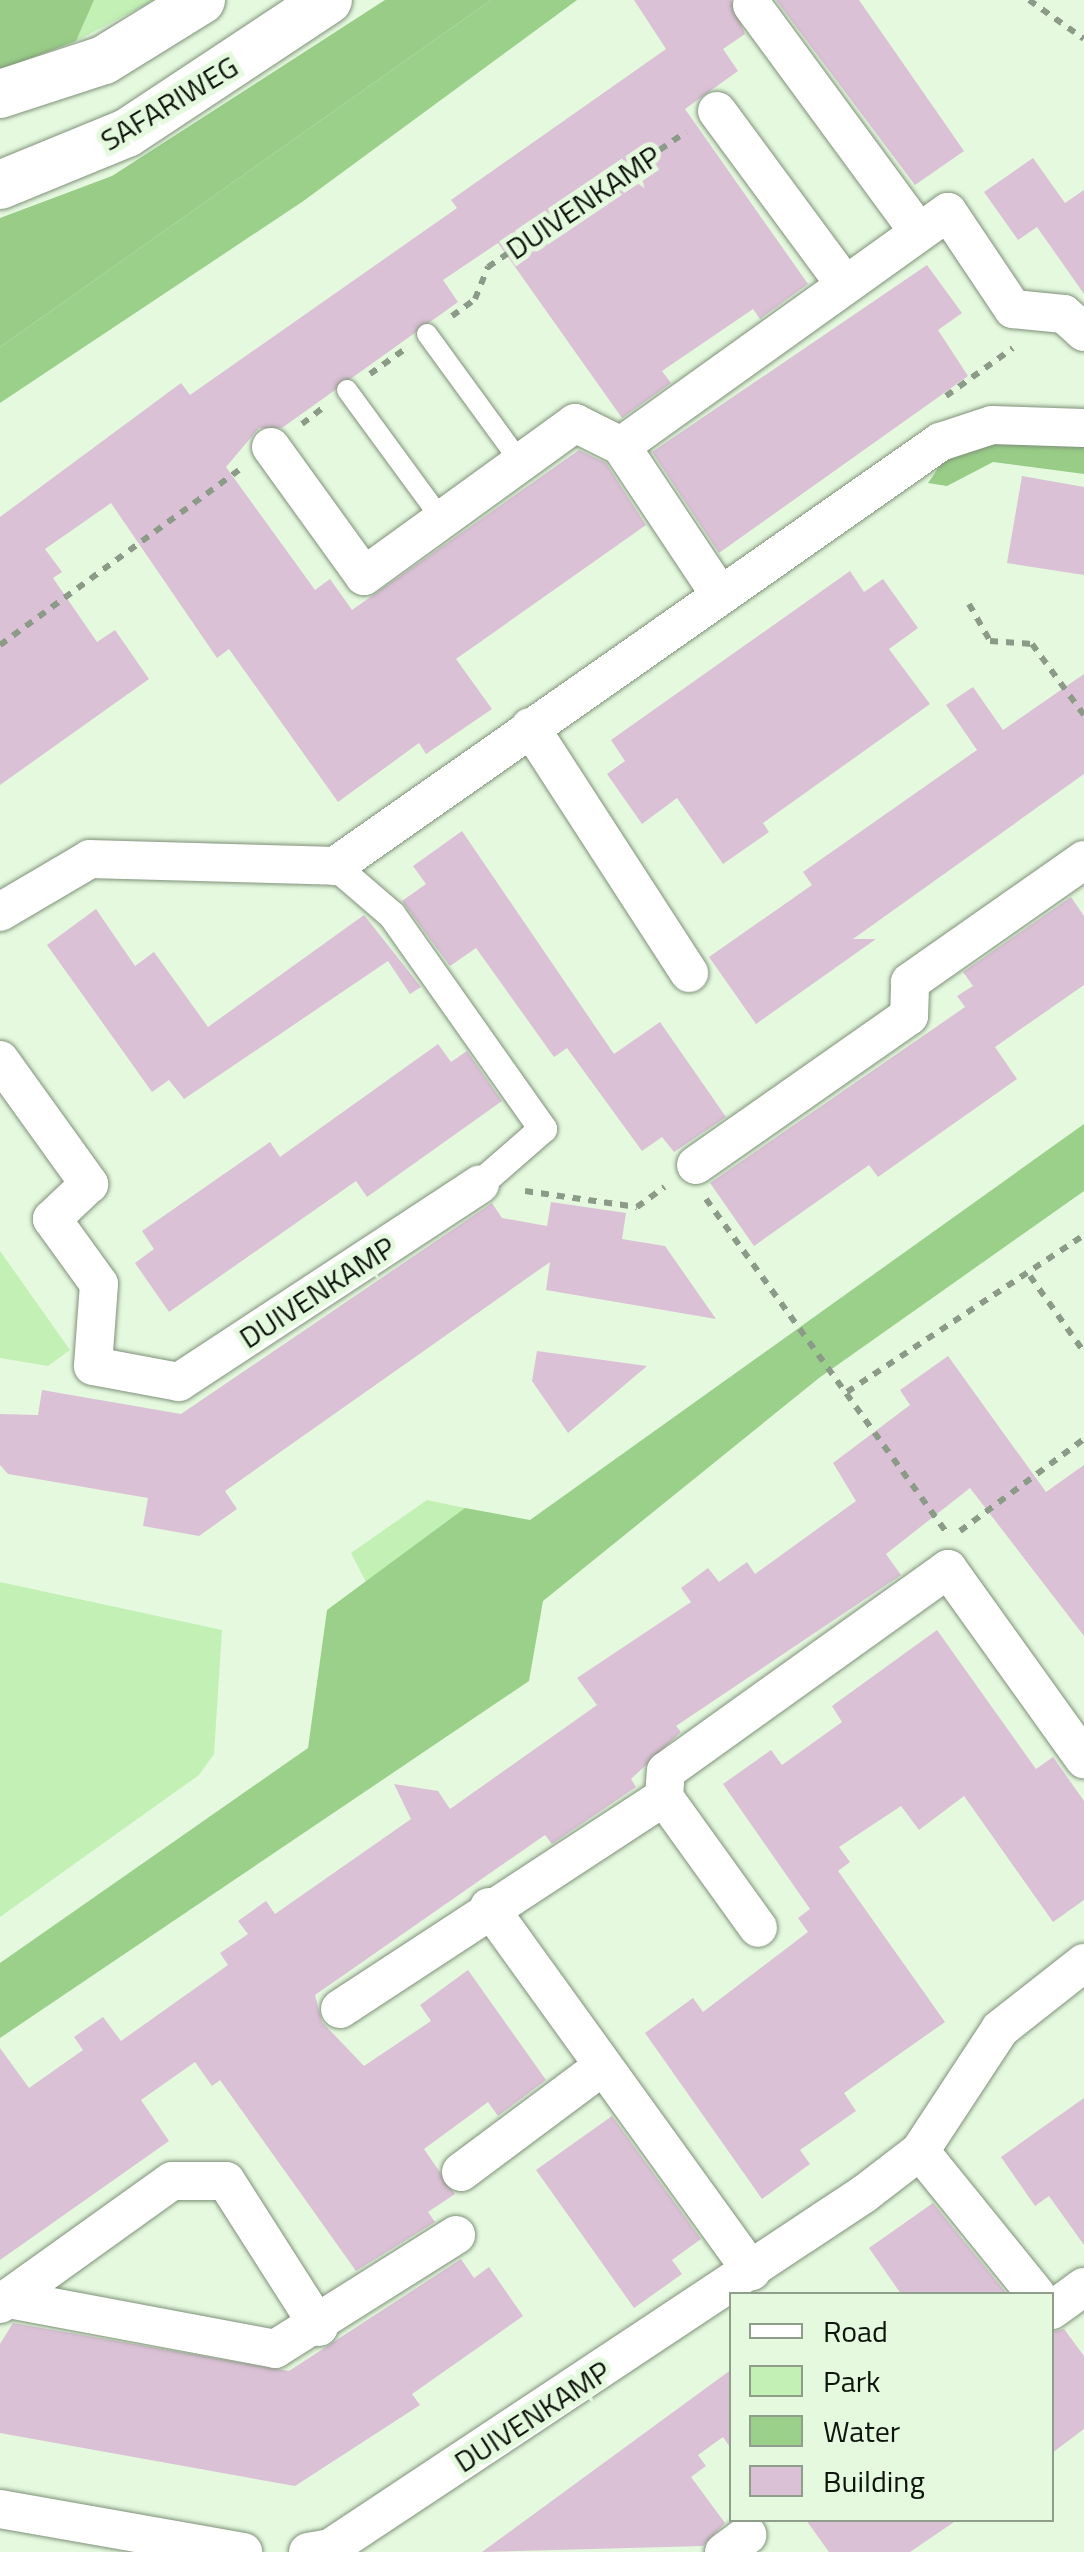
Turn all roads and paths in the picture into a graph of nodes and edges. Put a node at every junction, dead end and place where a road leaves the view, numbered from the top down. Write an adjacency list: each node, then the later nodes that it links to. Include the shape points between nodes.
1 (201, 0): 6 (street, via 104,60)
2 (328, 0): 8 (street, SAFARIWEG, via 143,124)
3 (1029, 0): 5 (path)
4 (752, 4): 9 (street)
5 (1084, 39)
6 (0, 94)
7 (717, 111): 10 (street); 12 (path, DUIVENKAMP, via 488,267 475,299)
8 (0, 185)
9 (918, 231): 10 (street); 11 (street, via 948,212 1013,309 1064,314)
10 (844, 283): 15 (street)
11 (1084, 332)
12 (427, 334): 13 (path, DUIVENKAMP); 17 (lane)
13 (347, 390): 16 (path, DUIVENKAMP); 18 (lane)
14 (1084, 428): 19 (street, via 992,425 940,442)
15 (621, 446): 17 (street, via 575,423); 19 (street)
16 (270, 447): 18 (street, via 364,576); 21 (path, DUIVENKAMP)
17 (520, 462): 18 (street)
18 (442, 520)
19 (718, 592): 23 (street)
20 (969, 604): 22 (path, via 990,642 1032,644)
21 (0, 645)
22 (1084, 715)
23 (530, 728): 25 (street); 27 (street)
24 (1084, 860): 29 (street, via 910,982 909,1016)
25 (335, 866): 26 (street, via 90,859); 30 (street, DUIVENKAMP, via 392,915 543,1130)
26 (0, 912)
27 (689, 973)
28 (0, 1060): 30 (street, DUIVENKAMP, via 89,1184 52,1219 99,1284 93,1366 179,1382)
29 (691, 1168): 30 (path, via 637,1208); 34 (path)
30 (480, 1184)
31 (1084, 1234): 32 (path)
32 (1030, 1276): 33 (path); 34 (path)
33 (1084, 1352)
34 (847, 1392): 36 (path)
35 (1084, 1439): 36 (path)
36 (949, 1554): 37 (street); 38 (street, via 666,1771)
37 (1084, 1759)
38 (664, 1797): 39 (street); 40 (street)
39 (490, 1908): 42 (street); 43 (street)
40 (758, 1928)
41 (1084, 1963): 44 (street, DUIVENKAMP, via 1000,2029)
42 (340, 2010)
43 (602, 2067): 45 (street); 47 (street)
44 (920, 2150): 47 (street, DUIVENKAMP); 49 (street)
45 (461, 2172)
46 (456, 2235): 52 (street)
47 (752, 2271): 55 (street, DUIVENKAMP, via 330,2548)
48 (1084, 2288): 51 (street)
49 (1034, 2292)
50 (4, 2302): 52 (street, via 275,2349); 52 (street, via 172,2181 226,2181)
51 (1054, 2309)
52 (318, 2328)
53 (0, 2508): 54 (street)
54 (243, 2552)
55 (308, 2552)

